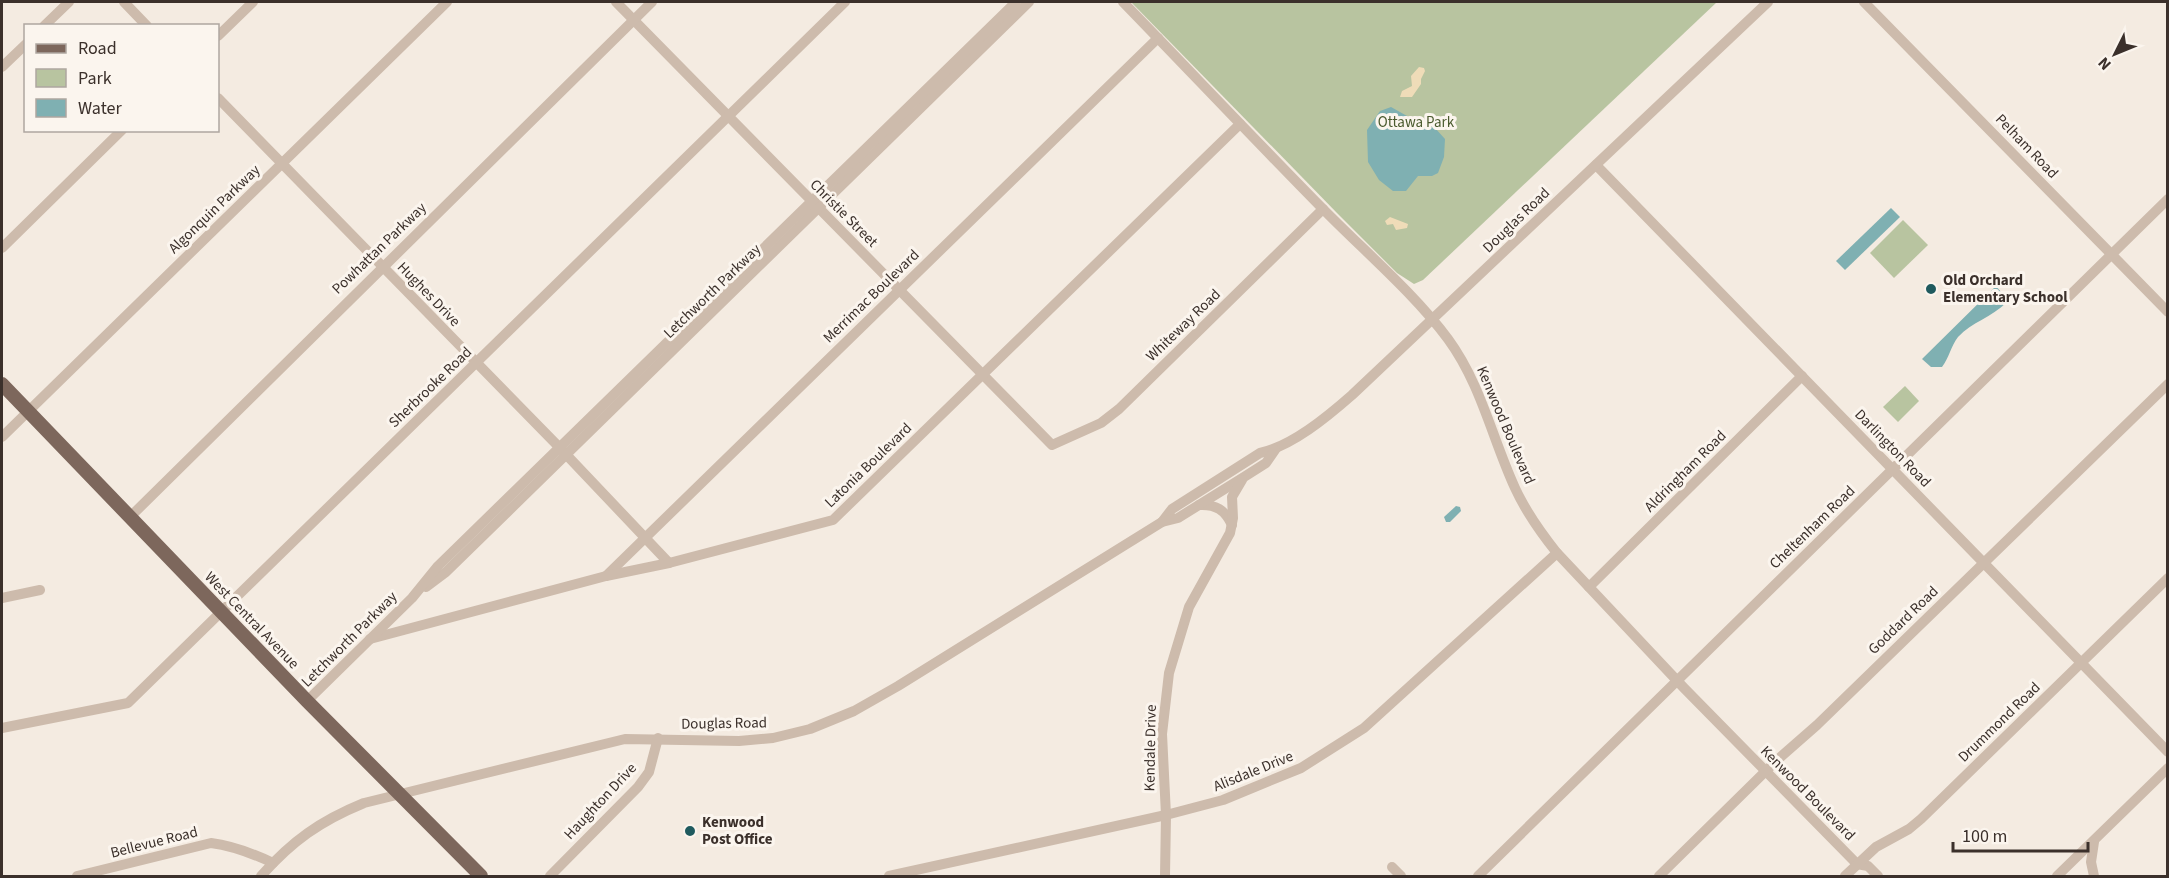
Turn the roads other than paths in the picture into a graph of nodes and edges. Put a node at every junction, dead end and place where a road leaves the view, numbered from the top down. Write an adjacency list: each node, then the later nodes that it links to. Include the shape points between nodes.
1 (69, 2): 14 (street)
2 (124, 2): 15 (street)
3 (253, 2): 16 (street)
4 (447, 2): 24 (street, Algonquin Parkway)
5 (616, 2): 13 (street, Christie Street)
6 (652, 2): 13 (street, Powhattan Parkway)
7 (845, 2): 21 (street, Sherbrooke Road)
8 (1016, 2): 27 (street, Letchworth Parkway)
9 (1029, 2): 27 (street, Letchworth Parkway)
10 (1123, 2): 17 (street, Kenwood Boulevard)
11 (1768, 2): 25 (street, Douglas Road)
12 (1864, 2): 30 (street, Pelham Road)
13 (633, 19): 21 (street, Christie Street); 31 (street, Powhattan Parkway)
14 (46, 24)
15 (145, 24)
16 (219, 35)
17 (1158, 38): 22 (street, Kenwood Boulevard); 32 (street, Merrimac Boulevard)
18 (24, 46): 19 (street)
19 (2, 67)
20 (219, 99): 24 (street, Hughes Drive)
21 (728, 117): 27 (street, Christie Street); 35 (street, Sherbrooke Road)
22 (1240, 124): 28 (street, Kenwood Boulevard); 36 (street, Latonia Boulevard)
23 (120, 132): 29 (street)
24 (282, 163): 31 (street, Hughes Drive); 40 (street, Algonquin Parkway)
25 (1596, 165): 34 (street, Douglas Road); 37 (street, Darlington Road)
26 (2168, 199): 30 (street, Cheltenham Road)
27 (815, 205): 32 (street, Christie Street); 44 (street, Letchworth Parkway)
28 (1323, 209): 34 (street, Kenwood Boulevard); 42 (street, Whiteway Road, via 1119,409 1101,423)
29 (2, 248)
30 (2111, 254): 33 (street, Pelham Road); 45 (street, Cheltenham Road)
31 (381, 266): 35 (street, Hughes Drive); 48 (street, Powhattan Parkway)
32 (898, 290): 36 (street, Christie Street); 51 (street, Merrimac Boulevard)
33 (2168, 312)
34 (1433, 321): 43 (street, Douglas Road, via 1340,406); 52 (street, Kenwood Boulevard, via 1472,379 1515,488)
35 (476, 363): 44 (street, Hughes Drive); 60 (street, Sherbrooke Road)
36 (982, 376): 42 (street, Christie Street); 53 (street, Latonia Boulevard, via 833,520)
37 (1803, 376): 45 (street, Darlington Road); 57 (street, Aldringham Road)
38 (2, 384): 40 (main road, West Central Avenue)
39 (2168, 384): 54 (street, Goddard Road)
40 (28, 411): 41 (street, Algonquin Parkway); 48 (main road, West Central Avenue)
41 (2, 437)
42 (1052, 445)
43 (1275, 450): 46 (street, Douglas Road, via 1266,463); 49 (street, Douglas Road, via 1260,453 1172,509)
44 (562, 451): 51 (street, Hughes Drive); 61 (street, Letchworth Parkway, via 438,566)
45 (1892, 469): 54 (street, Darlington Road); 63 (street, Cheltenham Road)
46 (1244, 477): 47 (street, Douglas Road); 50 (street, Kendale Drive, via 1232,497)
47 (1199, 505): 49 (street, Douglas Road, via 1178,518); 50 (street, via 1220,508)
48 (130, 517): 60 (main road, West Central Avenue)
49 (1162, 522): 66 (street, Douglas Road, via 898,686 833,720 791,734 752,740)
50 (1232, 525): 71 (street, Kendale Drive, via 1190,607 1169,673 1162,734)
51 (646, 538): 53 (street, Hughes Drive); 55 (street, Merrimac Boulevard)
52 (1557, 553): 57 (street, Kenwood Boulevard); 71 (street, Alisdale Drive, via 1351,737 1266,784)
53 (669, 563): 55 (street, Latonia Boulevard)
54 (1984, 563): 62 (street, Darlington Road); 69 (street, Goddard Road)
55 (606, 576): 61 (street, Latonia Boulevard)
56 (2168, 578): 62 (street, Drummond Road)
57 (1589, 587): 63 (street, Kenwood Boulevard)
58 (40, 590): 59 (street)
59 (2, 598)
60 (222, 612): 64 (main road, West Central Avenue); 65 (street, Sherbrooke Road, via 128,703)
61 (370, 639): 64 (street, Letchworth Parkway)
62 (2081, 663): 67 (street, Darlington Road); 74 (street, Drummond Road, via 1921,819 1876,846)
63 (1677, 680): 69 (street, Kenwood Boulevard); 84 (street, Cheltenham Road)
64 (307, 701): 70 (main road, West Central Avenue)
65 (2, 728)
66 (658, 738): 70 (street, Douglas Road, via 594,746); 80 (street, Haughton Drive, via 649,772)
67 (2168, 752)
68 (2168, 768): 72 (street)
69 (1765, 771): 74 (street, Kenwood Boulevard); 85 (street, Goddard Road)
70 (399, 795): 73 (street, Douglas Road, via 335,815); 79 (main road, West Central Avenue)
71 (1166, 815): 76 (street, Alisdale Drive); 82 (street, Kendale Drive)
72 (2095, 840): 89 (street); 90 (street, via 2091,862)
73 (273, 863): 77 (street, Bellevue Road, via 245,850 211,843); 78 (street, Douglas Road)
74 (1857, 864): 86 (street, Drummond Road); 87 (street, Kenwood Boulevard); 88 (street, Kenwood Boulevard, via 1868,866)
75 (1392, 867): 83 (street)
76 (914, 874): 81 (street, Alisdale Drive)
77 (77, 876)
78 (261, 876)
79 (481, 876)
80 (550, 876)
81 (889, 876)
82 (1165, 876)
83 (1401, 876)
84 (1478, 876)
85 (1659, 876)
86 (1845, 876)
87 (1861, 876)
88 (1878, 876)
89 (2057, 876)
90 (2094, 876)

